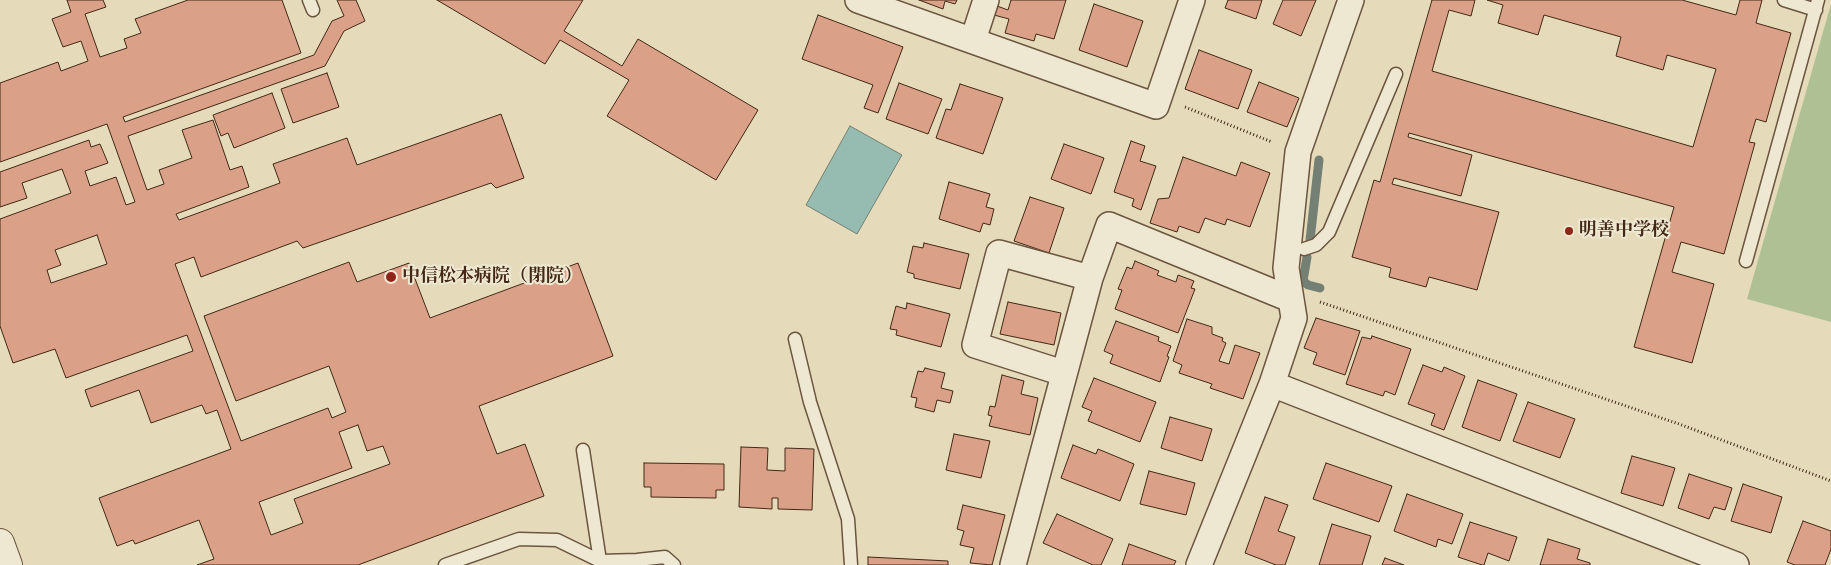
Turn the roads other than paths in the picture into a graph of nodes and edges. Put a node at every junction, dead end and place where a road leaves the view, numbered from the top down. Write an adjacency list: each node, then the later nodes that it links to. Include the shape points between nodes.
1 (858, 0): 7 (street)
2 (986, 0): 7 (street)
3 (1192, 0): 7 (street, via 1156,106)
4 (1351, 0): 9 (street, via 1298,152)
5 (1784, 0): 6 (lane)
6 (1817, 5): 10 (lane)
7 (973, 40)
8 (1396, 74): 9 (lane, via 1329,232 1316,245)
9 (1296, 252): 12 (street, via 1286,268)
10 (1746, 261)
11 (1090, 278): 12 (street, via 1109,225); 14 (street); 14 (street, via 999,253 975,346)
12 (1289, 295): 15 (street, via 1294,318)
13 (795, 339): 23 (lane, via 810,402 848,519)
14 (1063, 374): 24 (street)
15 (1272, 384): 19 (street); 25 (street)
16 (583, 450): 18 (lane)
17 (0, 543): 20 (street)
18 (601, 563): 21 (lane, via 557,540 519,539); 22 (lane, via 665,557)
19 (1204, 564)
20 (8, 565)
21 (445, 565)
22 (674, 565)
23 (851, 565)
24 (1013, 565)
25 (1736, 565)

